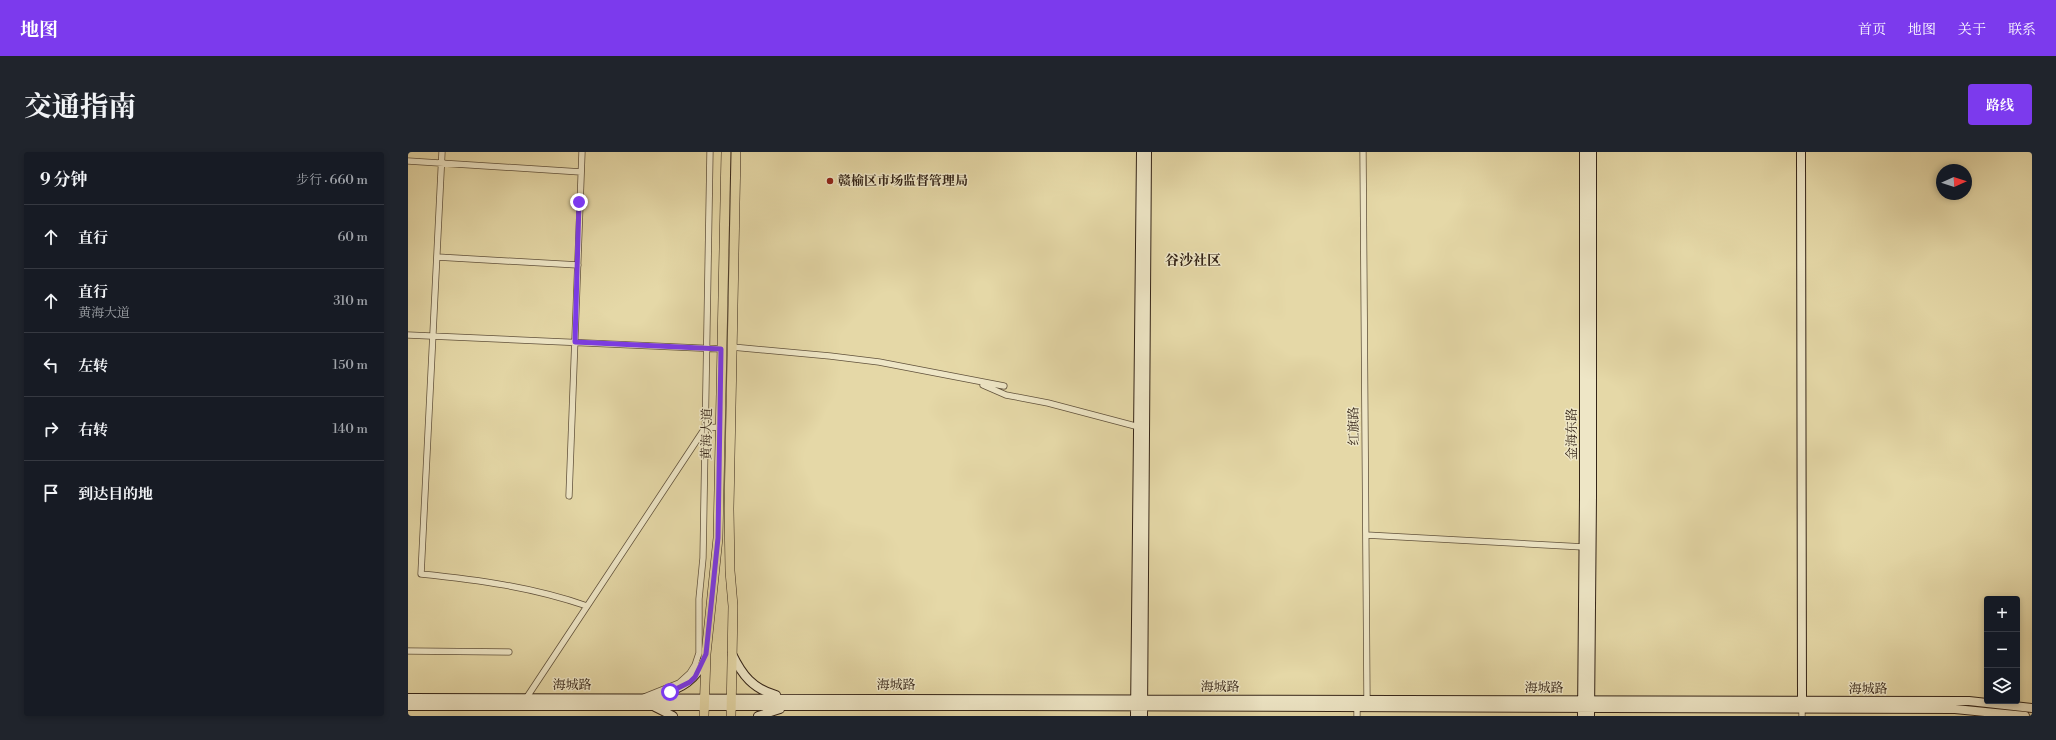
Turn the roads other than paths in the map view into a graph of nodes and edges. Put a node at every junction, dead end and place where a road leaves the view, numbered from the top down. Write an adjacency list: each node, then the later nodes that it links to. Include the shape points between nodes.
1 (442, 152): 13 (street)
2 (582, 152): 14 (street)
3 (710, 152): 21 (street)
4 (726, 152): 22 (main road, 黄海大道)
5 (736, 152): 20 (main road, 黄海大道)
6 (1141, 152): 26 (street)
7 (1148, 152): 44 (street)
8 (1363, 152): 29 (street, 红旗路)
9 (1584, 152): 30 (street, 金海东路)
10 (1592, 152): 47 (street, 金海东路, via 1592,504)
11 (1801, 152): 49 (street)
12 (408, 161): 13 (street)
13 (441, 163): 14 (street); 15 (street)
14 (581, 172): 16 (street)
15 (437, 257): 16 (street); 18 (street)
16 (578, 265): 19 (street)
17 (408, 335): 18 (street)
18 (433, 336): 19 (street); 31 (street, via 421,574 488,581 558,596)
19 (575, 342): 21 (street); 28 (street)
20 (732, 347): 23 (street, via 879,362); 34 (main road, 黄海大道, via 729,509 733,606)
21 (706, 348): 22 (street); 27 (street)
22 (721, 349): 25 (main road, 黄海大道)
23 (977, 382): 24 (street); 26 (street, via 1006,395)
24 (1004, 386)
25 (720, 427): 27 (street); 35 (main road, 黄海大道, via 718,538)
26 (1138, 427): 44 (street)
27 (705, 428): 31 (street); 36 (street, via 699,653 686,678)
28 (569, 496)
29 (1366, 536): 30 (street); 40 (street, 红旗路)
30 (1584, 547): 47 (street, 金海东路)
31 (587, 606): 39 (street)
32 (408, 651): 33 (street)
33 (509, 652)
34 (731, 653): 37 (street, via 750,682 759,689); 43 (main road, 黄海大道)
35 (706, 654): 41 (street, via 700,669 690,682); 42 (main road, 黄海大道)
36 (643, 697): 39 (street, 海城路); 41 (street, 海城路)
37 (784, 697): 43 (street, 海城路); 44 (street, 海城路)
38 (408, 698): 39 (street, 海城路)
39 (527, 698)
40 (1367, 699): 44 (street, 海城路); 47 (street, 海城路)
41 (653, 702): 42 (street, 海城路); 45 (street, 海城路); 51 (street)
42 (704, 702): 43 (street, 海城路); 52 (main road, 黄海大道)
43 (731, 702): 46 (street, 海城路); 53 (main road, 黄海大道)
44 (1139, 703): 46 (street, 海城路); 50 (street, 海城路); 55 (street); 56 (street)
45 (408, 706)
46 (791, 706): 54 (street)
47 (1586, 708): 49 (street, 海城路); 50 (street, 海城路)
48 (2032, 708): 49 (street, 海城路, via 1969,701)
49 (1802, 709): 57 (street, 海城路, via 1968,709)
50 (1357, 712)
51 (673, 716)
52 (704, 716)
53 (731, 716)
54 (758, 716)
55 (1134, 716)
56 (1143, 716)
57 (2025, 716)

